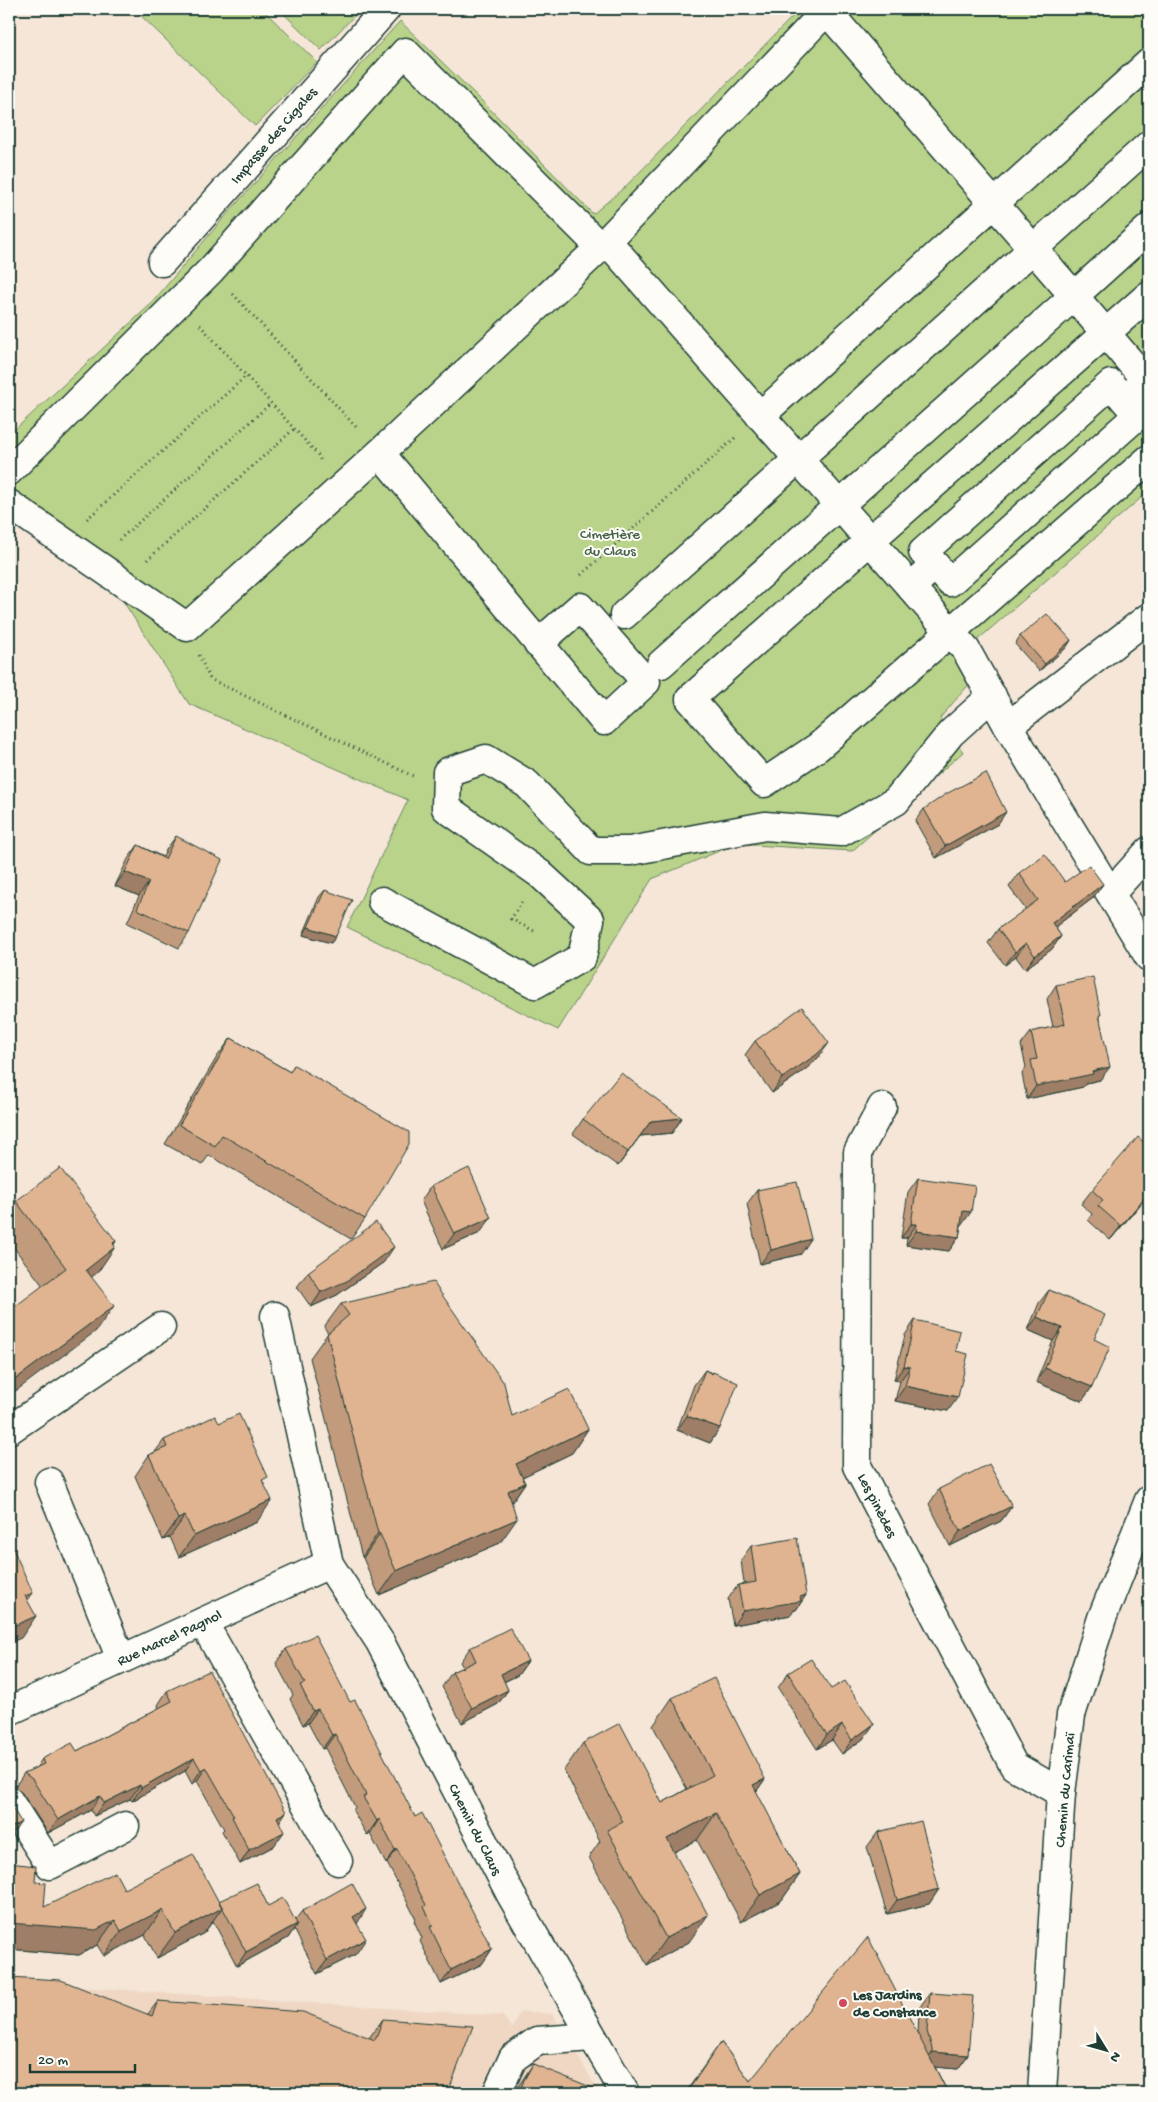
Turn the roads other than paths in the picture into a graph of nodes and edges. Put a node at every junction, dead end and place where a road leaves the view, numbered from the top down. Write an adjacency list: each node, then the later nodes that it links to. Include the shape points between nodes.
1 (386, 9): 9 (street, Impasse des Cigales)
2 (827, 10): 5 (street); 7 (street)
3 (1149, 63): 5 (street)
4 (1149, 145): 8 (street)
5 (994, 204): 8 (street); 15 (street)
6 (1149, 228): 11 (street)
7 (604, 244): 15 (street); 16 (street); 19 (street, via 405,52 211,270)
8 (1032, 249): 11 (street); 18 (street)
9 (162, 262)
10 (1149, 295): 12 (street)
11 (1074, 296): 12 (street); 21 (street)
12 (1105, 334): 13 (street); 22 (street)
13 (1148, 381): 14 (street)
14 (1125, 400): 23 (street, via 1111,384 923,552); 23 (street, via 1138,415 950,582)
15 (760, 416): 18 (street)
16 (380, 453): 20 (street, via 187,628); 28 (street)
17 (1149, 459): 27 (street)
18 (799, 460): 21 (street); 25 (street)
19 (9, 471)
20 (9, 504)
21 (839, 505): 22 (street); 29 (street)
22 (870, 541): 24 (street); 27 (street, via 690,699 696,706 764,782 818,747)
23 (935, 565): 24 (street)
24 (911, 587): 27 (street)
25 (624, 615)
26 (1149, 617): 31 (street)
27 (950, 632): 30 (street, via 966,650)
28 (538, 644)
29 (661, 664)
30 (992, 696): 31 (street); 34 (street, via 951,733 896,801 841,832 765,826 630,851 591,851 527,784 486,759 447,772 446,808 540,874 590,920 582,957 535,984)
31 (1008, 726): 33 (street)
32 (1149, 851): 33 (street)
33 (1111, 893): 35 (street)
34 (382, 901)
35 (1149, 957)
36 (882, 1107): 46 (street, Les pinèdes, via 858,1152 857,1466 1014,1766)
37 (275, 1316): 42 (street)
38 (161, 1327): 39 (street)
39 (9, 1430)
40 (49, 1482): 44 (street)
41 (1149, 1500): 46 (street, Chemin du Carimaï, via 1102,1618 1071,1715)
42 (329, 1564): 43 (street, Rue Marcel Pagnol); 50 (street, Chemin du Claus, via 380,1642 511,1895)
43 (203, 1622): 44 (street, Rue Marcel Pagnol); 49 (street)
44 (121, 1659): 45 (street, Rue Marcel Pagnol)
45 (9, 1711)
46 (1061, 1793): 53 (street, Chemin du Carimaï)
47 (9, 1801): 48 (street, via 50,1864)
48 (125, 1826)
49 (338, 1861)
50 (592, 2037): 51 (street, via 537,2041 513,2058); 52 (street, Chemin du Claus)
51 (497, 2093)
52 (625, 2093)
53 (1042, 2093)

